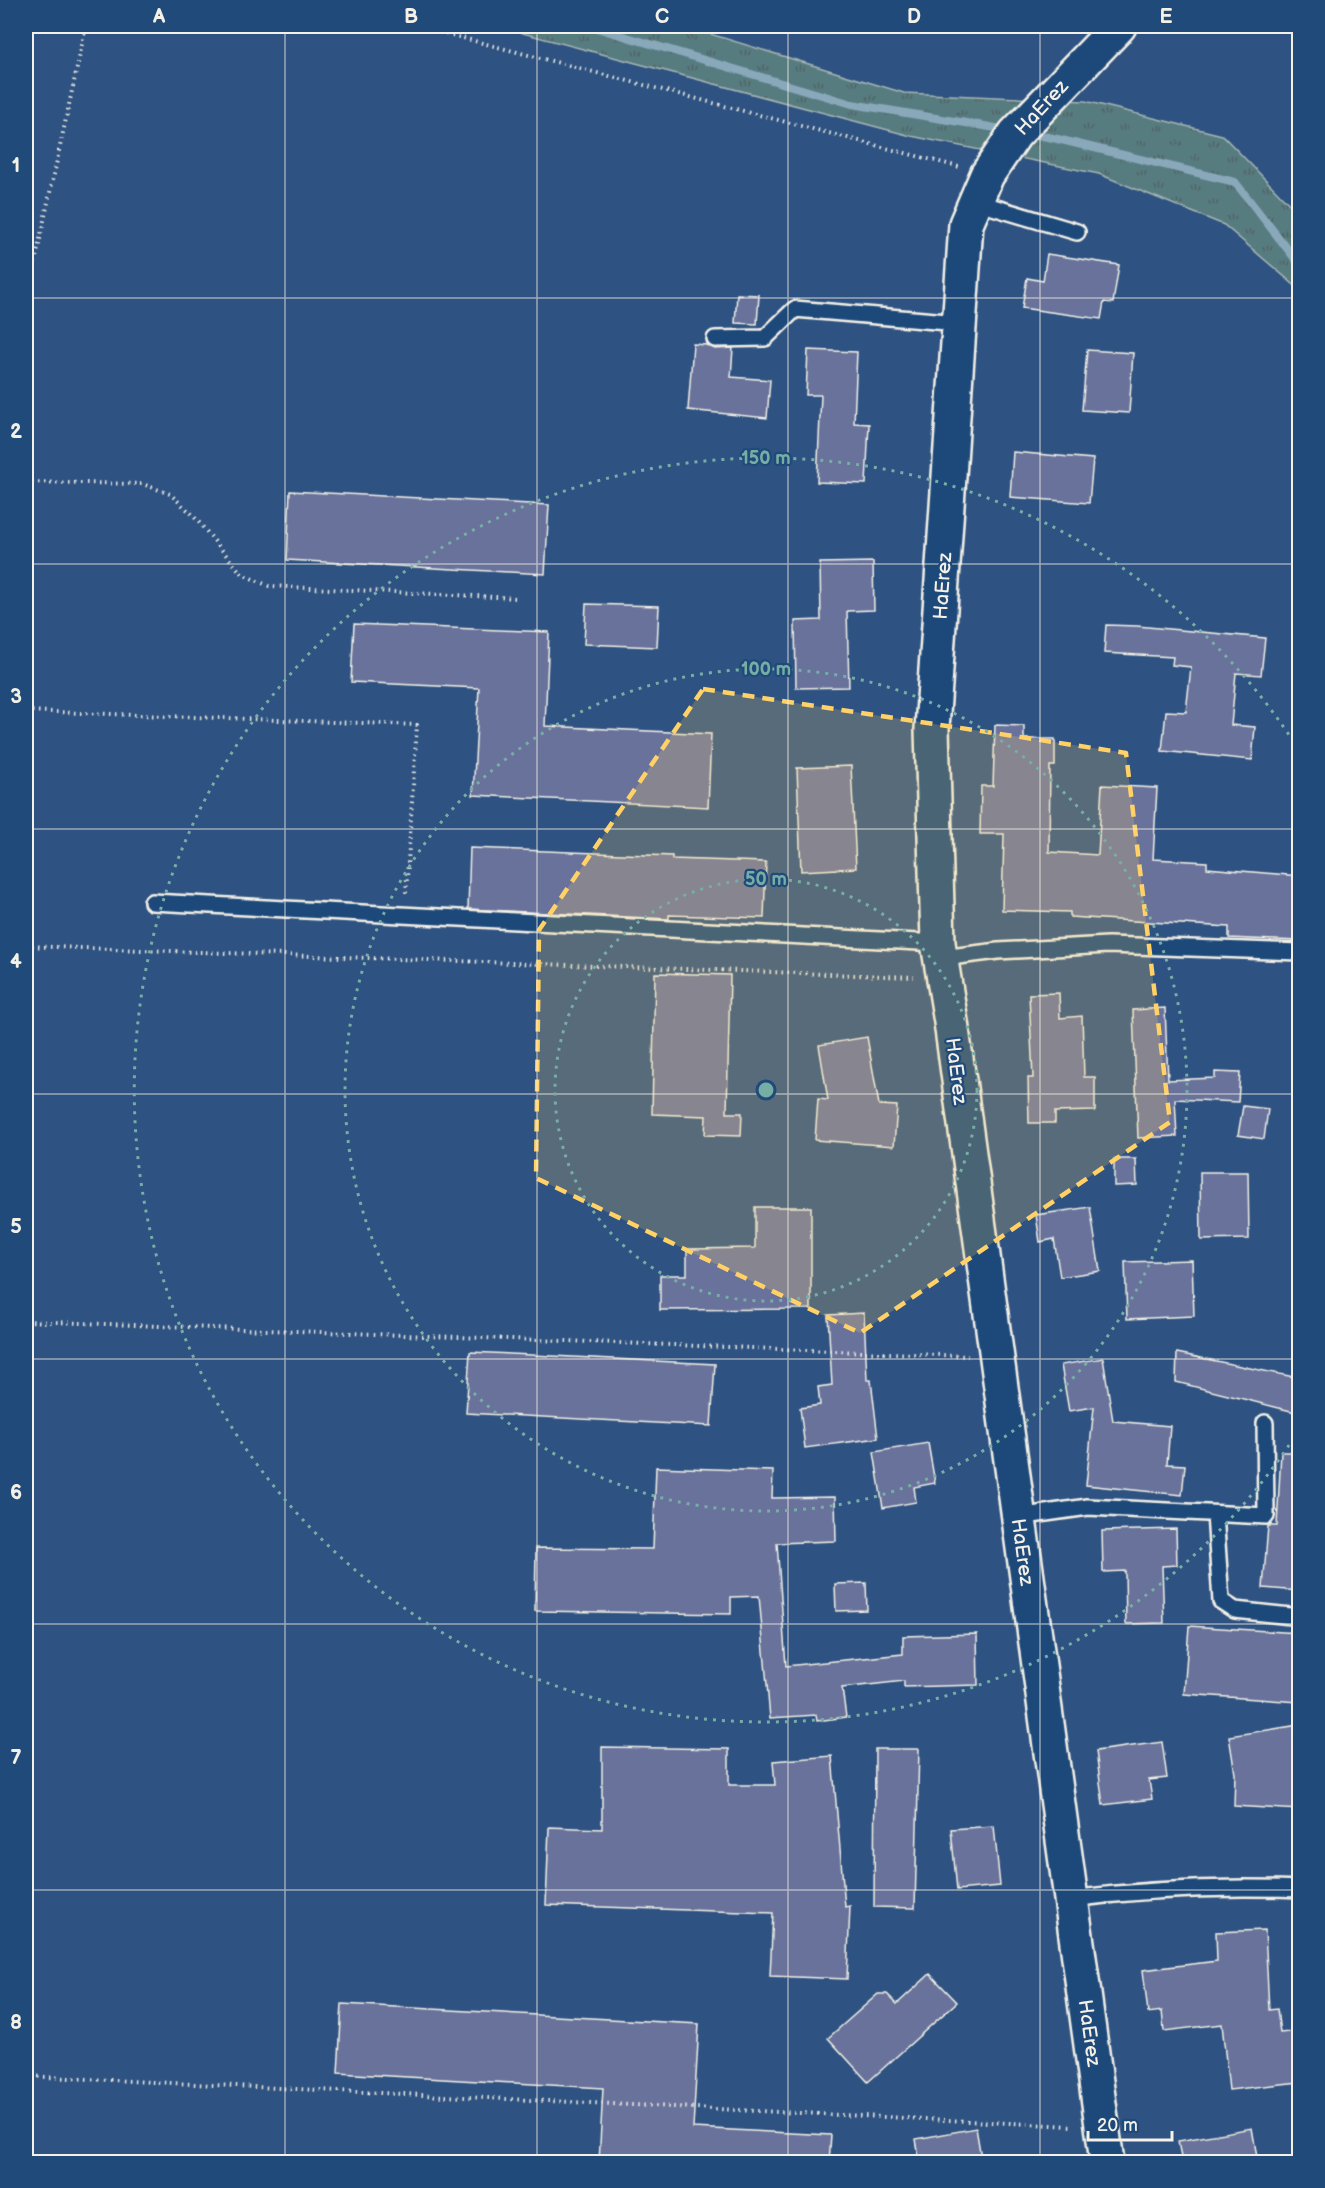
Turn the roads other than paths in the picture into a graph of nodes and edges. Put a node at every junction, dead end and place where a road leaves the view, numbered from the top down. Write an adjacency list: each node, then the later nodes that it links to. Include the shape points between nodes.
1 (1119, 26): 2 (street, HaErez, via 1037,110)
2 (989, 175): 3 (lane); 4 (street, HaErez, via 966,224)
3 (1077, 232)
4 (959, 323): 5 (lane, via 795,309 765,338); 8 (street, HaErez, via 932,729)
5 (715, 339)
6 (152, 902): 8 (lane, via 405,915)
7 (1299, 952): 8 (lane, via 1108,945 998,951)
8 (941, 960): 11 (street, HaErez)
9 (1264, 1423): 10 (lane, via 1266,1516)
10 (1215, 1514): 11 (lane, via 1088,1507); 12 (lane, via 1221,1601 1235,1610)
11 (1018, 1516): 14 (street, HaErez)
12 (1299, 1617)
13 (1299, 1889): 14 (lane, via 1178,1889)
14 (1071, 1899): 15 (street, HaErez)
15 (1107, 2163)

